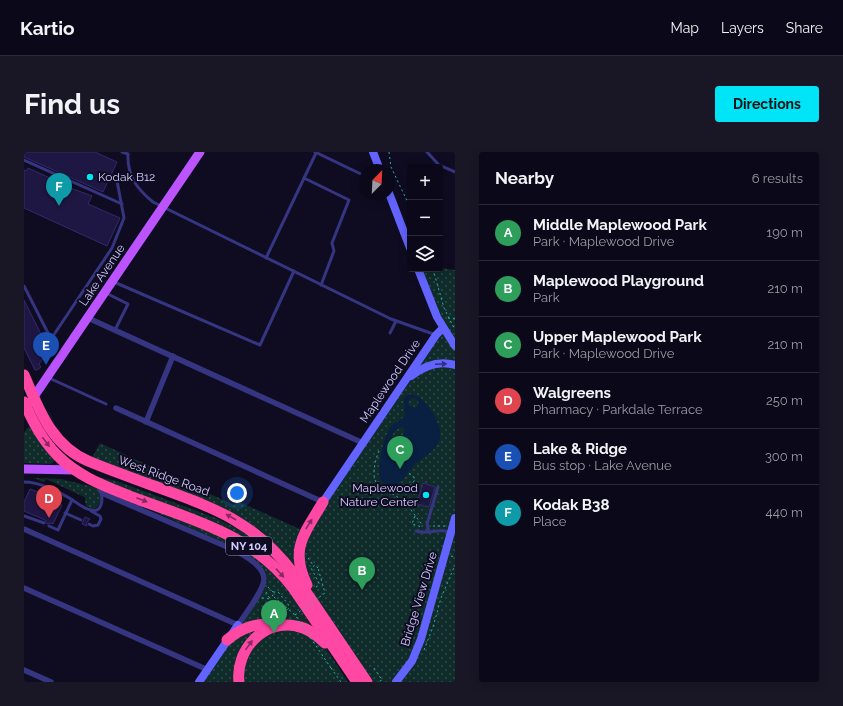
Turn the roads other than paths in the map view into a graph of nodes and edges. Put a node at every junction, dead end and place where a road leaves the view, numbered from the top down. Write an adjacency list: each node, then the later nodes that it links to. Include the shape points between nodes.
1 (122, 152): 6 (lane)
2 (200, 152): 15 (main road, Lake Avenue)
3 (316, 152): 10 (lane); 12 (lane)
4 (373, 152): 8 (street)
5 (427, 152): 9 (lane, via 440,165)
6 (128, 153): 11 (lane)
7 (24, 160): 14 (lane)
8 (378, 164)
9 (455, 172)
10 (359, 173)
11 (132, 176): 14 (lane, via 117,181); 15 (lane, via 140,191)
12 (304, 178): 17 (lane); 21 (lane, via 350,200 332,243 334,251)
13 (392, 200): 16 (street)
14 (122, 204): 22 (lane, via 124,218 112,248 51,339)
15 (163, 207): 17 (lane); 20 (main road, Lake Avenue)
16 (407, 240)
17 (266, 258): 18 (lane)
18 (294, 272): 20 (lane, via 260,345); 21 (lane)
19 (419, 272): 26 (street)
20 (112, 281): 23 (main road, Lake Avenue)
21 (321, 284): 25 (lane)
22 (24, 286)
23 (105, 293): 24 (main road, Lake Avenue); 27 (lane, via 128,304)
24 (88, 318): 27 (street); 34 (main road, Lake Avenue)
25 (396, 321): 28 (lane); 29 (lane)
26 (443, 328): 29 (street, Maplewood Drive); 30 (street)
27 (115, 330): 31 (street)
28 (390, 333)
29 (436, 335): 35 (street, Maplewood Drive)
30 (455, 346)
31 (173, 356): 39 (street); 40 (street)
32 (455, 365): 35 (street, one-way to 32, via 428,366 442,363)
33 (24, 375): 37 (highway, West Ridge Road / NY 104)
34 (48, 378): 36 (lane); 37 (main road, Lake Avenue)
35 (404, 382): 40 (street, Maplewood Drive)
36 (106, 404)
37 (27, 405): 42 (highway, West Ridge Road / NY 104, one-way to 42, via 44,441); 45 (highway, West Ridge Road / NY 104, via 71,452 84,460)
38 (116, 408): 39 (street)
39 (146, 422): 49 (street)
40 (363, 443): 49 (street, Maplewood Drive)
41 (24, 469): 42 (main road)
42 (75, 470): 43 (highway, West Ridge Road / NY 104); 45 (highway, via 91,470)
43 (93, 481): 47 (highway); 69 (highway, West Ridge Road / NY 104, one-way to 69, via 212,527 253,549 287,581)
44 (24, 482): 48 (lane, via 34,482)
45 (155, 487): 65 (highway, West Ridge Road / NY 104, one-way to 45, via 288,567 255,534 216,509)
46 (438, 487): 60 (lane, via 428,521)
47 (101, 491): 50 (lane, via 100,507); 64 (street, via 230,548 256,564 263,573 262,588)
48 (72, 500): 50 (lane); 51 (lane)
49 (323, 502): 65 (highway, one-way to 49, via 305,580 300,559 304,533)
50 (91, 510): 56 (lane, via 102,519 98,525)
51 (66, 513): 54 (lane); 57 (lane, via 58,530)
52 (24, 516): 55 (lane)
53 (455, 518): 61 (street, Bridge View Drive)
54 (81, 520)
55 (44, 524)
56 (89, 524)
57 (49, 526)
58 (24, 529): 64 (street)
59 (416, 531): 60 (lane)
60 (429, 532): 61 (lane)
61 (451, 532): 73 (street, Bridge View Drive, via 420,643 409,665)
62 (24, 588): 68 (street)
63 (293, 620): 66 (highway, via 256,625 240,631); 69 (highway, via 319,637); 72 (highway, one-way to 63, via 241,660 246,648 261,633)
64 (238, 625): 66 (street)
65 (336, 636): 69 (highway, West Ridge Road / NY 104)
66 (227, 640): 68 (street)
67 (24, 670): 70 (street)
68 (208, 670): 71 (street)
69 (360, 679)
70 (51, 682)
71 (199, 682)
72 (239, 682)
73 (396, 682)

